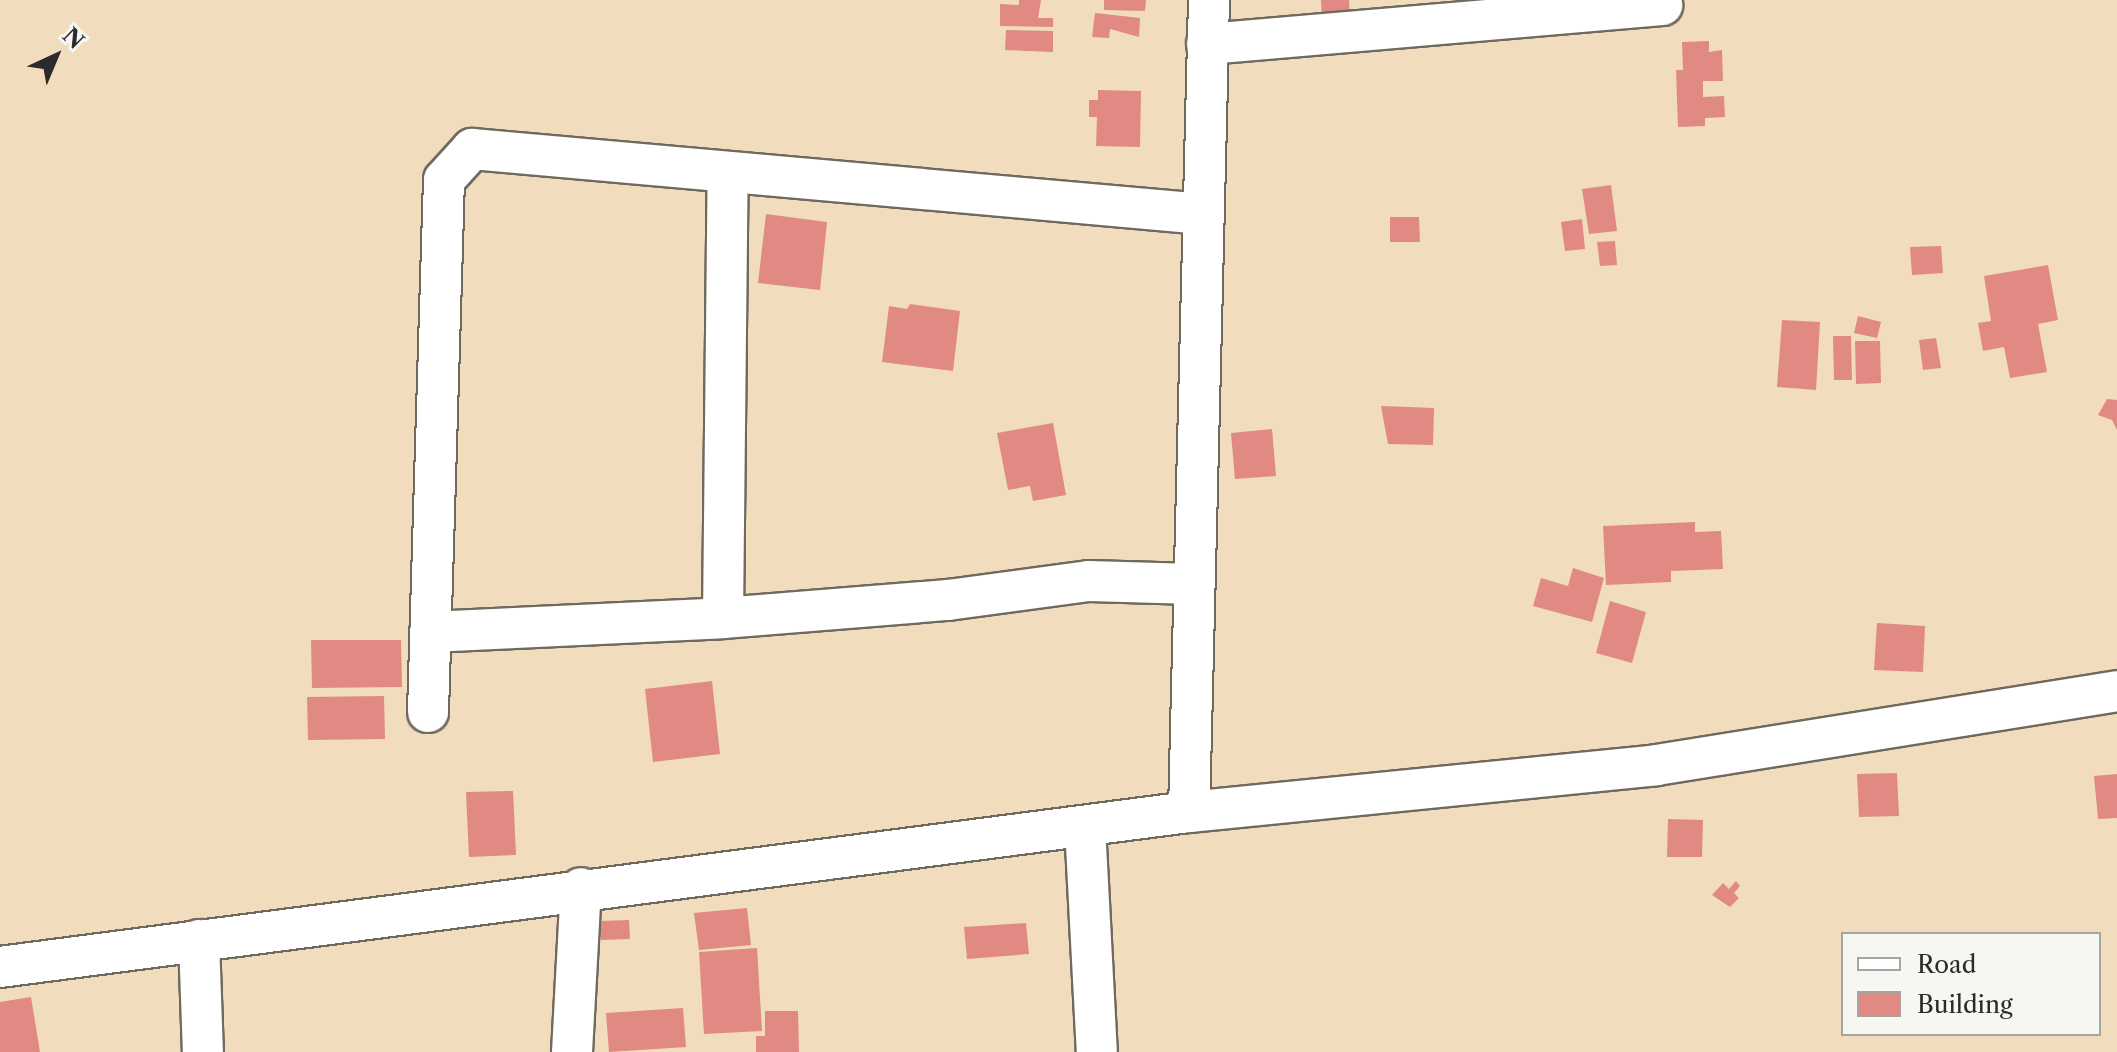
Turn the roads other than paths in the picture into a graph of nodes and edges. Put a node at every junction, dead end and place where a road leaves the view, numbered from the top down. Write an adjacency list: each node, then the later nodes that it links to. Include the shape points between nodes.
1 (1209, 0): 3 (street)
2 (1662, 5): 3 (street)
3 (1207, 44): 5 (street)
4 (728, 174): 5 (street); 7 (street); 8 (street, via 472,149 444,180)
5 (1203, 214): 6 (street)
6 (1194, 584): 7 (street, via 1089,581 948,600); 11 (street)
7 (723, 618): 8 (street)
8 (430, 632): 10 (street)
9 (2117, 691): 11 (street, via 1656,765)
10 (428, 712)
11 (1189, 812): 12 (street)
12 (1085, 826): 13 (street); 18 (street)
13 (581, 888): 14 (street); 17 (street)
14 (199, 940): 15 (street); 16 (street)
15 (0, 967)
16 (203, 1052)
17 (572, 1052)
18 (1097, 1052)

